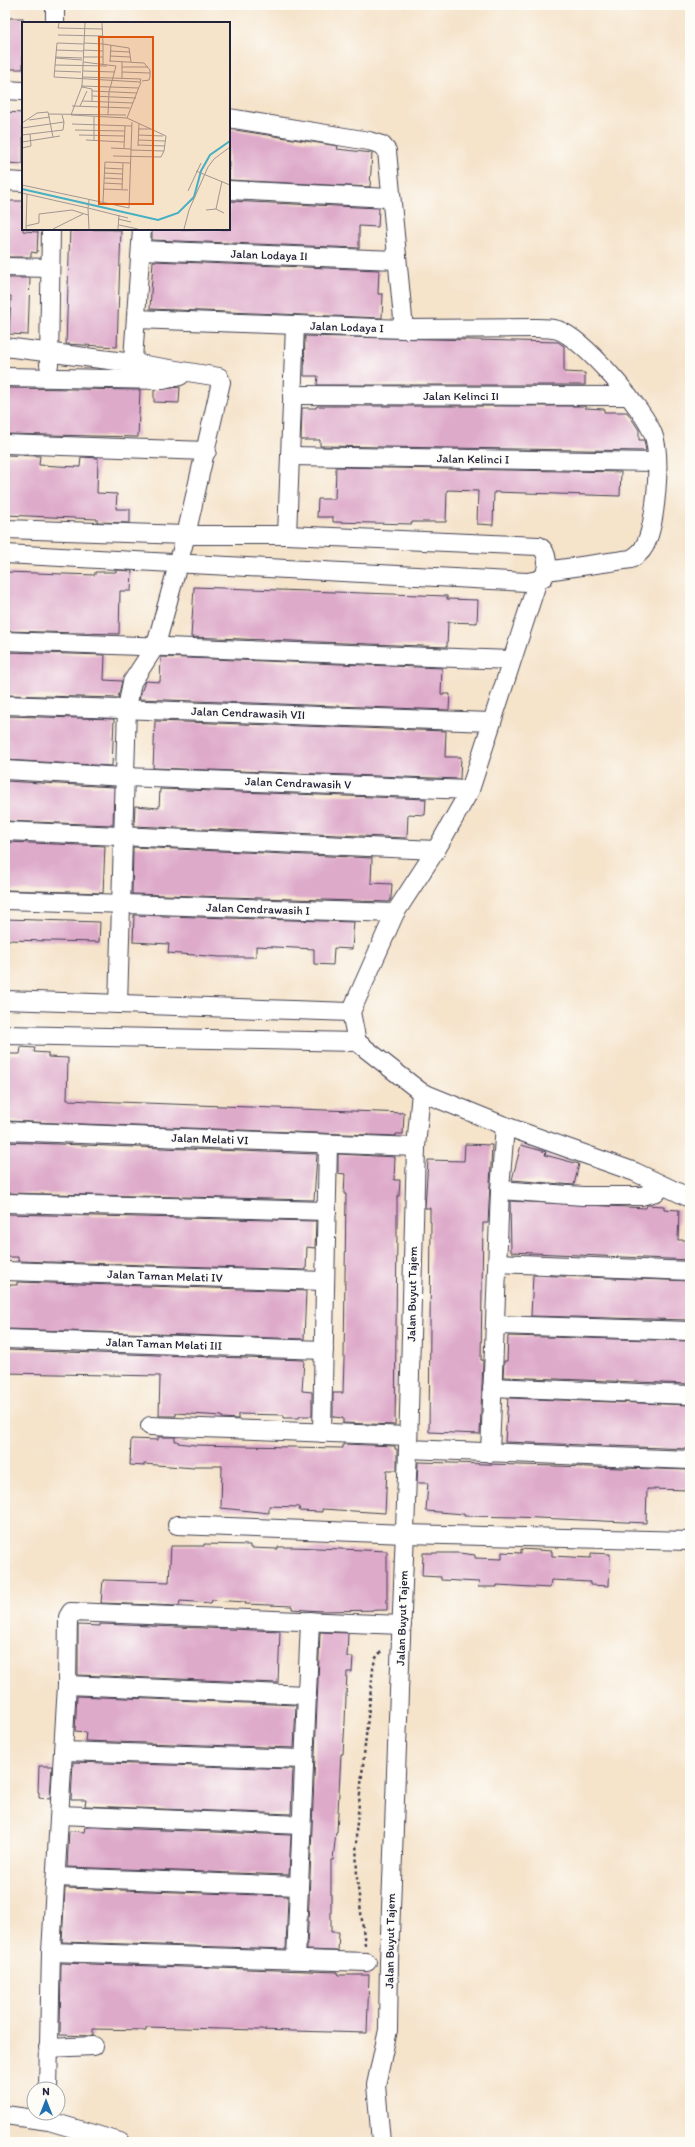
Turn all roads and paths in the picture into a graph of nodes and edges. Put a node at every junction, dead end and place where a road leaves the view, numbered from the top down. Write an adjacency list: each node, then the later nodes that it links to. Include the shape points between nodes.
1 (55, 5): 2 (street)
2 (55, 22)
3 (5, 90): 4 (street)
4 (22, 91)
5 (230, 118): 9 (street, via 382,145 387,151)
6 (5, 181): 7 (street)
7 (22, 182)
8 (230, 190): 9 (street)
9 (390, 198): 13 (street)
10 (51, 230): 15 (street)
11 (142, 230): 12 (street)
12 (141, 250): 13 (street, Jalan Lodaya II); 16 (street)
13 (396, 260): 18 (street)
14 (5, 267): 15 (street)
15 (50, 268): 20 (street)
16 (136, 319): 17 (street, Jalan Lodaya I); 21 (street)
17 (295, 325): 18 (street, Jalan Lodaya I); 24 (street)
18 (404, 329): 25 (street, Jalan Lodaya I, via 557,330 586,350)
19 (5, 347): 20 (street)
20 (49, 353): 21 (street); 23 (street)
21 (132, 371): 23 (street); 27 (street, via 186,372 221,379)
22 (5, 377): 23 (street)
23 (49, 378)
24 (292, 395): 25 (street, Jalan Kelinci II); 28 (street)
25 (629, 396): 29 (street, via 654,434)
26 (5, 444): 27 (street)
27 (207, 451): 31 (street)
28 (290, 456): 29 (street, Jalan Kelinci I); 32 (street)
29 (656, 462): 35 (street, via 655,516 641,552 630,559)
30 (5, 529): 31 (street)
31 (186, 535): 32 (street); 34 (street)
32 (287, 535): 35 (street, via 539,546 546,555)
33 (5, 554): 34 (street)
34 (177, 563): 35 (street, via 527,582); 37 (street)
35 (542, 575): 38 (street)
36 (5, 641): 37 (street)
37 (156, 645): 38 (street); 40 (street, via 132,682)
38 (511, 660): 41 (street)
39 (5, 704): 40 (street, Jalan Cendrawasih VII)
40 (127, 708): 41 (street, Jalan Cendrawasih VII); 43 (street)
41 (491, 722): 44 (street)
42 (5, 770): 43 (street, Jalan Cendrawasih V)
43 (125, 777): 44 (street, Jalan Cendrawasih V); 46 (street)
44 (470, 790): 47 (street)
45 (5, 831): 46 (street)
46 (122, 836): 47 (street); 49 (street)
47 (436, 850): 50 (street)
48 (5, 900): 49 (street, Jalan Cendrawasih I)
49 (121, 905): 50 (street, Jalan Cendrawasih I); 52 (street)
50 (394, 913): 53 (street)
51 (5, 1000): 52 (street)
52 (118, 1004): 53 (street)
53 (351, 1012): 55 (street)
54 (5, 1035): 55 (street)
55 (357, 1042): 56 (street)
56 (421, 1092): 57 (street); 60 (street, Jalan Buyut Tajem)
57 (505, 1126): 61 (street, via 635,1172); 62 (street)
58 (5, 1131): 59 (street, Jalan Melati VI)
59 (328, 1144): 60 (street, Jalan Melati VI); 65 (street)
60 (416, 1147): 78 (street, Jalan Buyut Tajem)
61 (664, 1186): 62 (street, via 656,1192 641,1196 583,1196); 63 (street)
62 (500, 1190): 66 (street)
63 (690, 1198)
64 (5, 1203): 65 (street)
65 (326, 1211): 69 (street)
66 (498, 1263): 68 (street); 70 (street)
67 (5, 1271): 69 (street, Jalan Taman Melati IV)
68 (690, 1271)
69 (325, 1281): 73 (street)
70 (495, 1325): 71 (street); 74 (street)
71 (690, 1331)
72 (5, 1339): 73 (street, Jalan Taman Melati III)
73 (324, 1350): 77 (street)
74 (492, 1387): 75 (street); 79 (street)
75 (690, 1395)
76 (150, 1426): 77 (street)
77 (322, 1433): 78 (street)
78 (408, 1443): 79 (street); 82 (street, Jalan Buyut Tajem)
79 (490, 1453): 80 (street)
80 (690, 1460)
81 (177, 1525): 82 (street)
82 (404, 1534): 83 (street); 85 (street, Jalan Buyut Tajem)
83 (690, 1541)
84 (310, 1621): 85 (street); 86 (street, via 70,1612); 87 (street)
85 (401, 1632): 96 (path, via 375,1659 356,1824 357,1880); 104 (street, Jalan Buyut Tajem, via 388,2030 376,2085)
86 (67, 1685): 87 (street); 88 (street)
87 (306, 1695): 89 (street)
88 (63, 1750): 89 (street); 90 (street)
89 (304, 1759): 91 (street)
90 (60, 1814): 91 (street); 92 (street)
91 (301, 1825): 93 (street)
92 (56, 1877): 93 (street); 94 (street)
93 (299, 1886): 95 (street)
94 (51, 1952): 95 (street); 98 (street)
95 (296, 1959): 96 (street)
96 (367, 1962)
97 (94, 2046): 98 (street)
98 (48, 2048): 99 (street)
99 (48, 2081)
100 (5, 2115): 101 (street)
101 (26, 2116)
102 (60, 2121): 103 (street)
103 (120, 2142)
104 (381, 2142)

